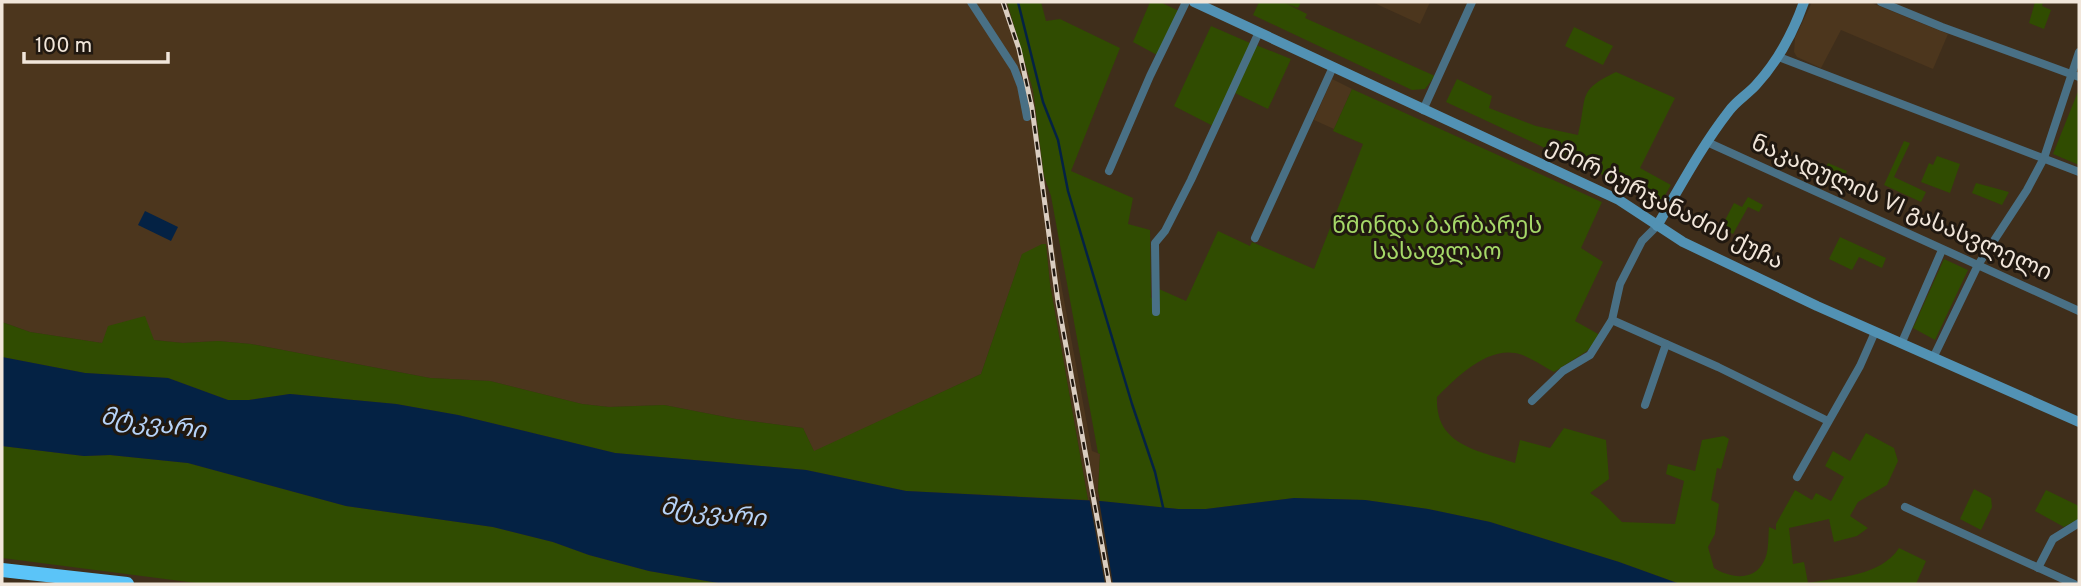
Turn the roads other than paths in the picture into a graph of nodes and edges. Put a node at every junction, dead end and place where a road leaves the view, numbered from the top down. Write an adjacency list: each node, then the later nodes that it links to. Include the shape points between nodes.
1 (971, 2): 13 (street, via 1014,68)
2 (1186, 2): 16 (street)
3 (1194, 2): 7 (street, ემირ ბურჯანაძის ქუჩა)
4 (1804, 2): 9 (street)
5 (1881, 2): 11 (street)
6 (1468, 3): 12 (street)
7 (1259, 32): 10 (street, ემირ ბურჯანაძის ქუჩა); 23 (street, via 1191,180 1154,243)
8 (2079, 52): 11 (street)
9 (1779, 57): 14 (street, via 1730,109); 15 (street)
10 (1333, 67): 12 (street, ემირ ბურჯანაძის ქუჩა); 19 (street)
11 (2075, 75): 15 (street)
12 (1423, 110): 18 (street, ემირ ბურჯანაძის ქუჩა, via 1619,200)
13 (1027, 117)
14 (1707, 142): 18 (street); 20 (street, ნაკადულის VI გასასვლელი)
15 (2043, 158): 17 (street); 21 (street)
16 (1109, 171)
17 (2079, 172)
18 (1657, 226): 24 (street, via 1642,241 1620,284); 25 (street, ემირ ბურჯანაძის ქუჩა)
19 (1255, 238)
20 (1942, 250): 21 (street, ნაკადულის VI გასასვლელი); 26 (street)
21 (1978, 265): 22 (street, ნაკადულის VI გასასვლელი); 28 (street)
22 (2079, 311)
23 (1156, 312)
24 (1612, 320): 27 (street); 29 (street, via 1587,359 1563,371)
25 (1875, 331): 26 (street, ემირ ბურჯანაძის ქუჩა); 31 (street)
26 (1902, 342): 28 (street, ემირ ბურჯანაძის ქუჩა)
27 (1666, 344): 30 (street); 31 (street)
28 (1934, 356): 32 (street, ემირ ბურჯანაძის ქუჩა)
29 (1532, 401)
30 (1645, 405)
31 (1828, 421): 33 (street)
32 (2079, 422)
33 (1797, 477)
34 (1905, 508): 36 (street)
35 (2079, 523): 36 (street, via 2053,539)
36 (2038, 568): 39 (street)
37 (2, 570): 38 (highway)
38 (127, 584)
39 (2074, 584)

